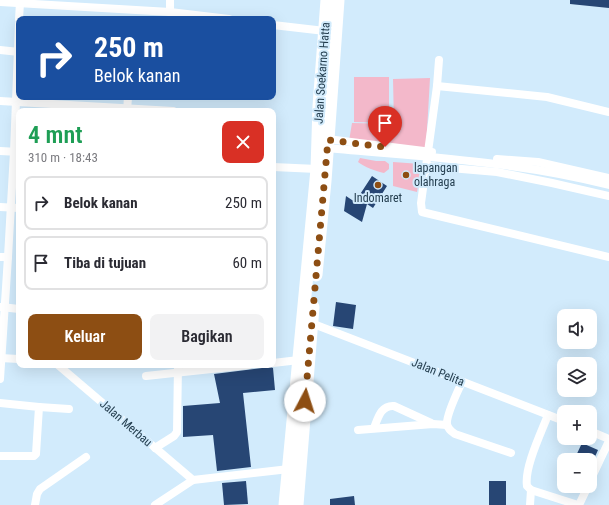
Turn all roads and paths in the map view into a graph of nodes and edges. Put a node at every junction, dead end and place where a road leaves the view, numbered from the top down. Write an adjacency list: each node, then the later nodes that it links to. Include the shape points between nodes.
1 (170, 0): 7 (street)
2 (327, 0): 12 (main road, Jalan Soekarno Hatta)
3 (338, 0): 22 (main road, Jalan Soekarno Hatta)
4 (0, 2): 5 (street)
5 (20, 3): 6 (street); 8 (street)
6 (132, 10): 7 (street); 9 (street)
7 (170, 12): 10 (street)
8 (19, 16)
9 (132, 16)
10 (204, 16)
11 (276, 25): 12 (street)
12 (325, 31): 28 (main road, Jalan Soekarno Hatta)
13 (0, 50): 14 (street)
14 (16, 51)
15 (439, 60): 16 (street)
16 (436, 86): 21 (street, via 547,97); 25 (street)
17 (0, 101): 18 (street)
18 (16, 102): 19 (street); 20 (street)
19 (16, 108)
20 (111, 108)
21 (609, 112)
22 (327, 144): 25 (street); 41 (main road, Jalan Soekarno Hatta)
23 (0, 151): 24 (street)
24 (16, 152)
25 (427, 158): 26 (street); 38 (street, via 422,212)
26 (498, 165): 29 (street); 31 (street); 32 (street, via 538,162)
27 (276, 167): 28 (street)
28 (317, 169): 44 (main road, Jalan Soekarno Hatta)
29 (540, 169): 31 (street); 32 (street)
30 (16, 180): 36 (street)
31 (536, 180): 33 (street)
32 (607, 182): 33 (street)
33 (599, 194): 34 (street)
34 (609, 196)
35 (0, 207): 36 (street)
36 (15, 208): 37 (street)
37 (4, 257): 39 (street)
38 (609, 257)
39 (2, 307): 40 (street); 42 (street)
40 (16, 309)
41 (311, 323): 50 (street, Jalan Pelita); 74 (main road, Jalan Soekarno Hatta)
42 (1, 358): 43 (street); 49 (street)
43 (16, 359)
44 (299, 360): 45 (street); 67 (main road, Jalan Soekarno Hatta)
45 (276, 363)
46 (62, 368): 62 (street, Jalan Merbau)
47 (178, 368): 48 (street); 62 (street, via 177,432)
48 (146, 376)
49 (0, 379)
50 (462, 382): 54 (street, Jalan Pelita); 57 (street)
51 (0, 403): 52 (street)
52 (39, 407): 53 (street); 64 (street, via 36,454)
53 (69, 409)
54 (548, 415): 55 (street, Jalan Pelita); 69 (street, via 529,465 527,486)
55 (557, 418)
56 (433, 424): 57 (street); 58 (street); 58 (street, via 389,406 382,410)
57 (447, 425): 63 (street, via 455,434)
58 (374, 428): 59 (street)
59 (358, 430)
60 (597, 434): 61 (street)
61 (609, 440): 66 (street)
62 (155, 448): 68 (street, Jalan Merbau)
63 (511, 453)
64 (0, 456)
65 (86, 457): 71 (street, via 40,489)
66 (597, 466)
67 (288, 469): 68 (street); 73 (main road, Jalan Soekarno Hatta)
68 (193, 480): 72 (street)
69 (531, 490): 75 (street); 76 (street)
70 (584, 493): 76 (street)
71 (35, 505)
72 (155, 505)
73 (285, 505)
74 (297, 505)
75 (530, 505)
76 (578, 505)

